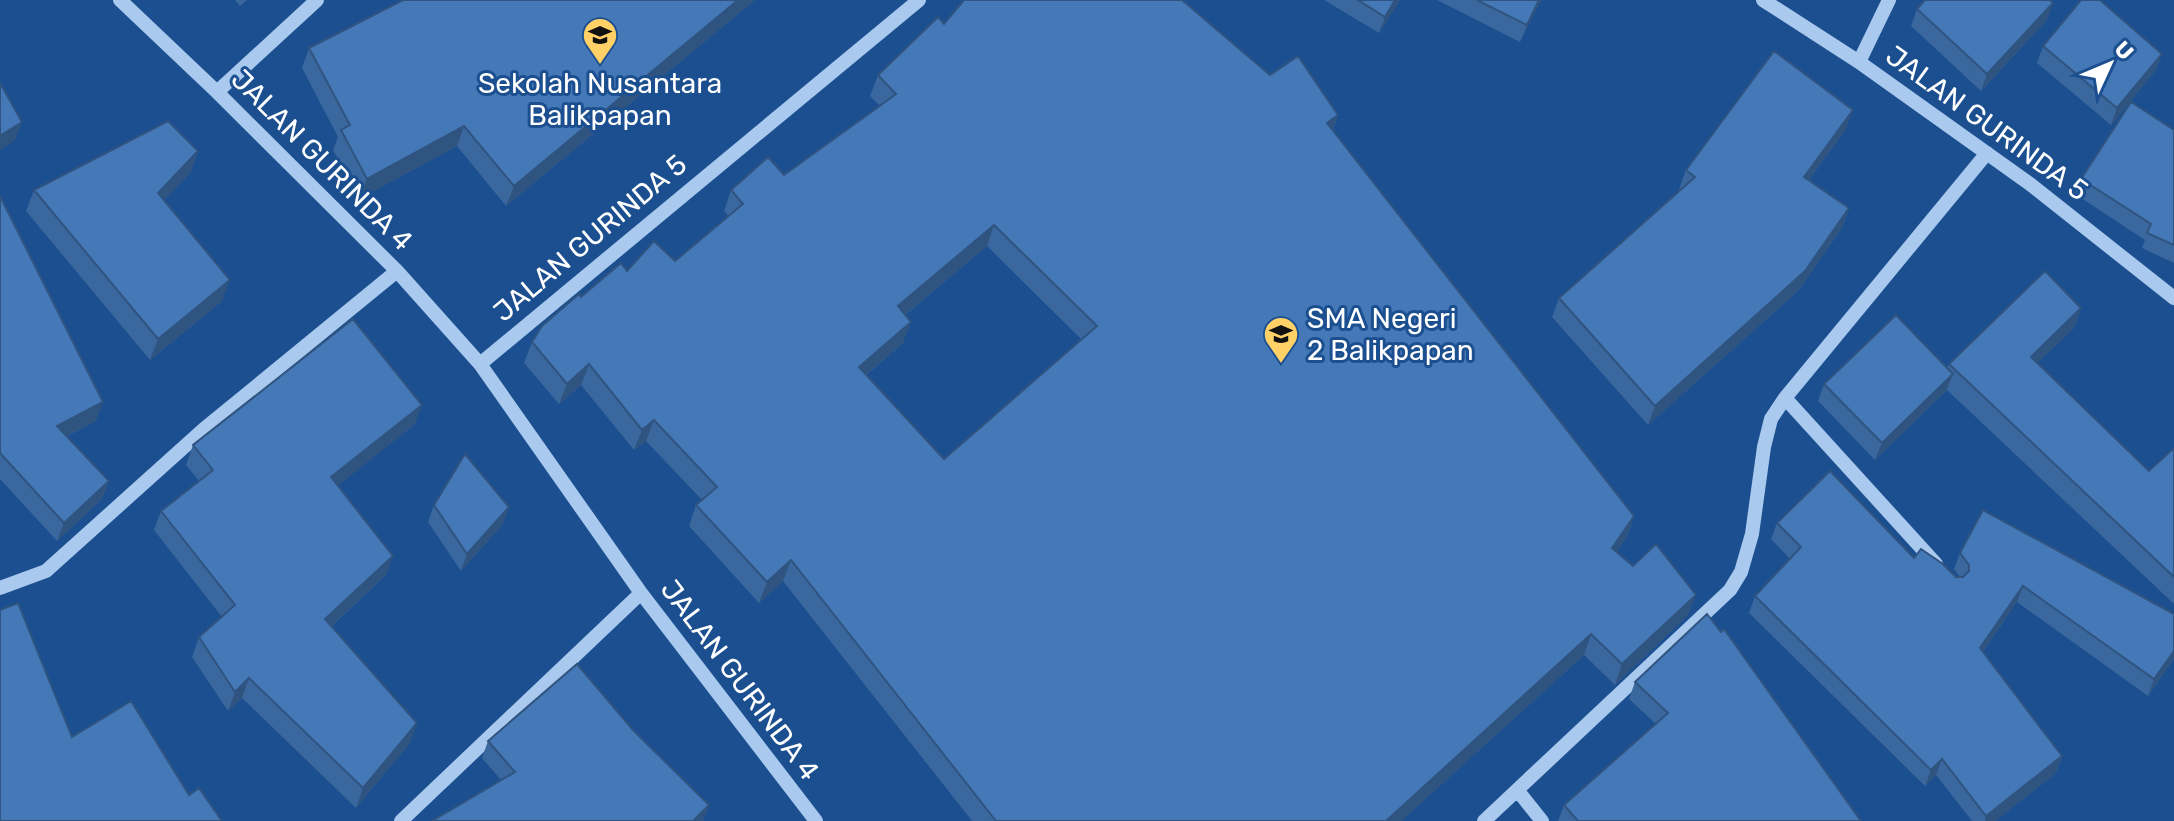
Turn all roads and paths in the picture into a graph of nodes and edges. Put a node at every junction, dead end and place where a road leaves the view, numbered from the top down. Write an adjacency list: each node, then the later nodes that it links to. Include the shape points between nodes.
1 (120, 0): 7 (street, JALAN GURINDA 4)
2 (317, 0): 7 (street)
3 (919, 0): 11 (street, JALAN GURINDA 5)
4 (1763, 0): 6 (street, JALAN GURINDA 5)
5 (1889, 0): 6 (street)
6 (1859, 62): 8 (street, JALAN GURINDA 5)
7 (217, 92): 9 (street, JALAN GURINDA 4)
8 (1987, 153): 10 (street, JALAN GURINDA 5); 12 (street)
9 (397, 271): 11 (street, JALAN GURINDA 4); 14 (street, via 204,429 46,571)
10 (2174, 298)
11 (480, 364): 15 (street, JALAN GURINDA 4)
12 (1785, 398): 13 (street); 16 (street, via 1771,419 1752,534 1730,590)
13 (1944, 572)
14 (0, 588)
15 (641, 593): 17 (street); 18 (street, JALAN GURINDA 4)
16 (1518, 791): 19 (street); 20 (street)
17 (401, 821)
18 (816, 821)
19 (1484, 821)
20 (1542, 821)

